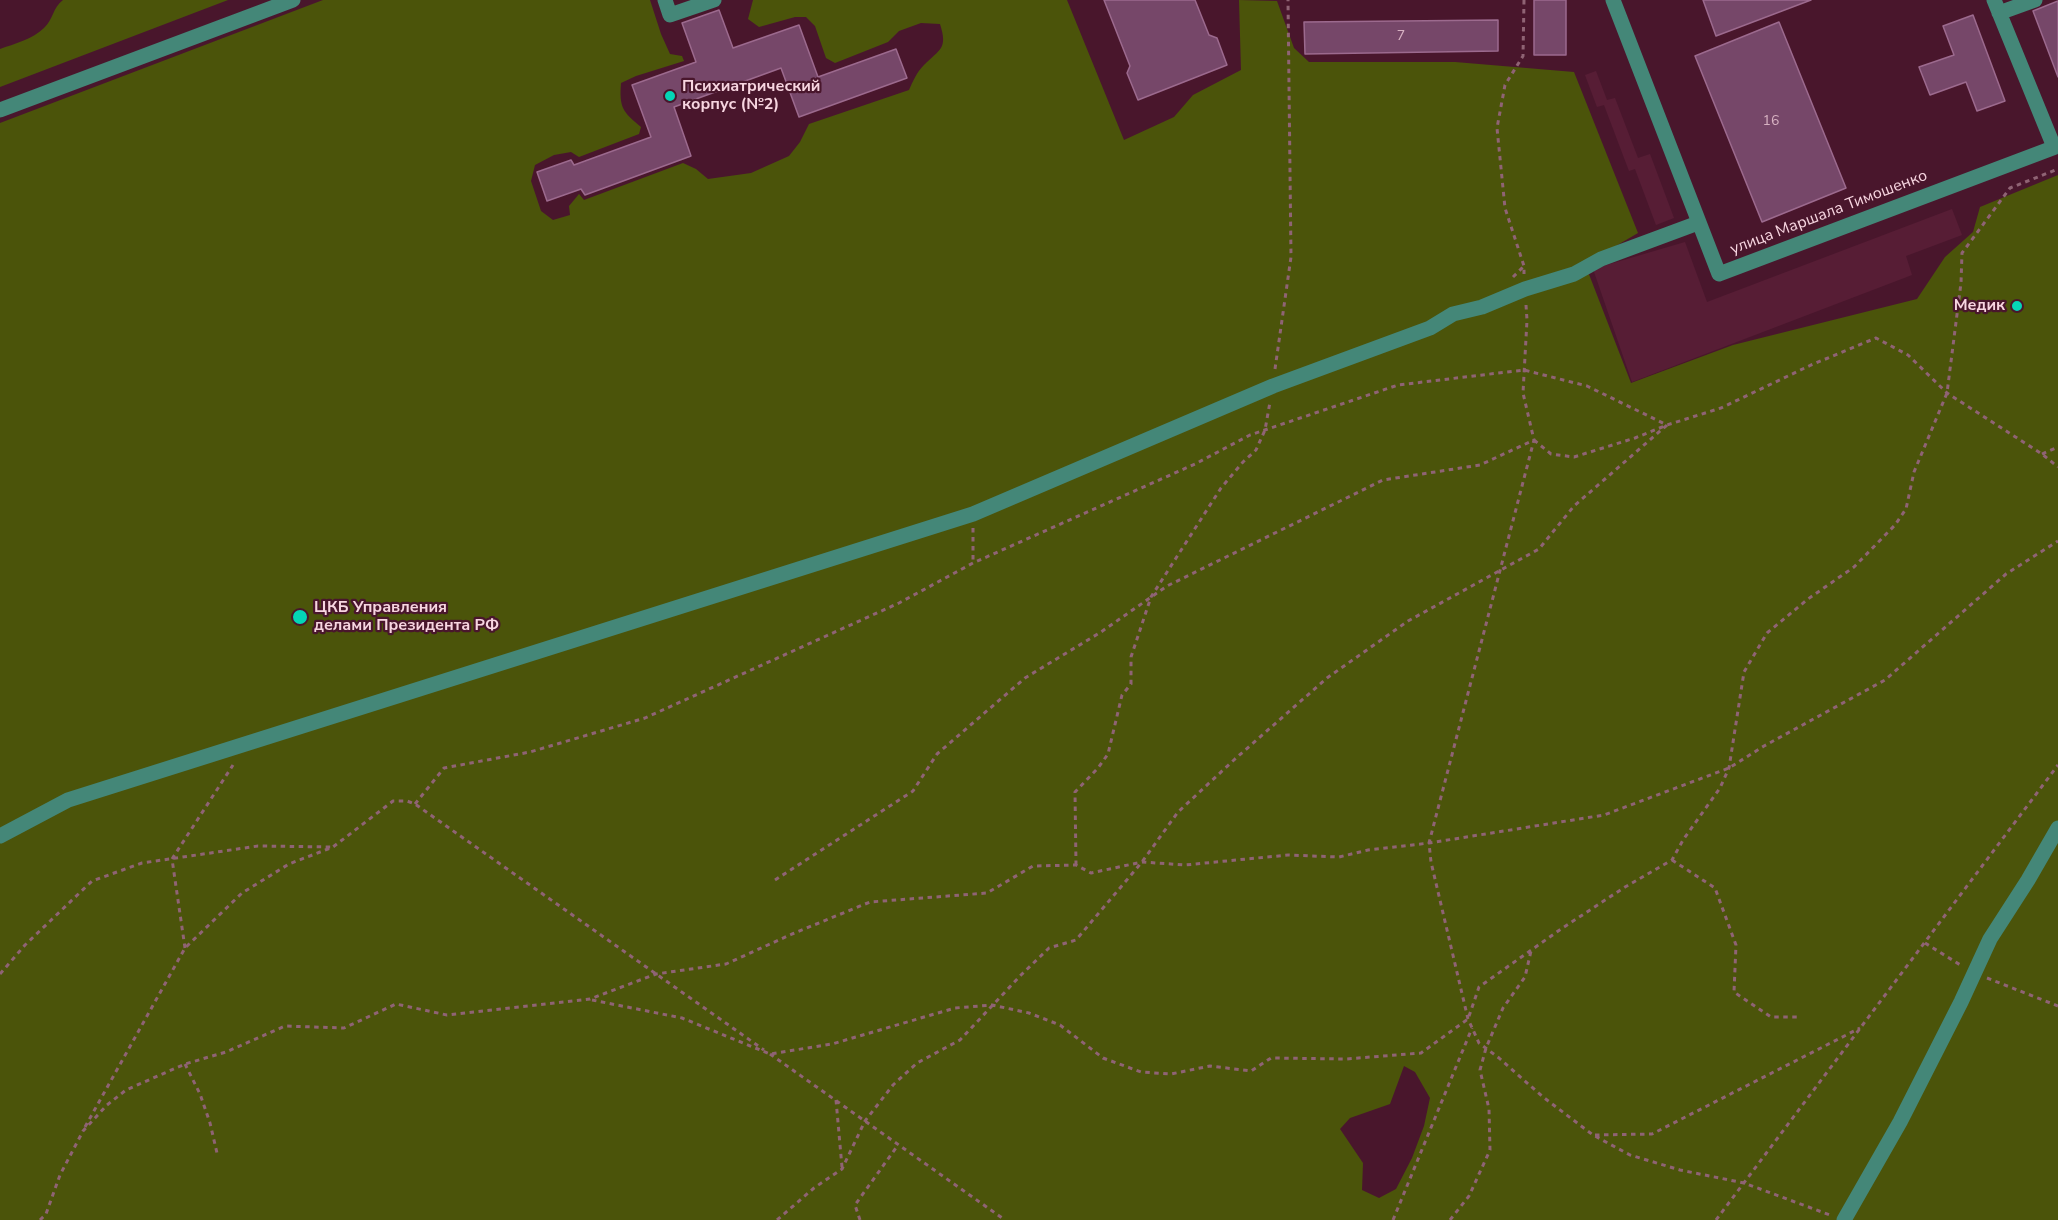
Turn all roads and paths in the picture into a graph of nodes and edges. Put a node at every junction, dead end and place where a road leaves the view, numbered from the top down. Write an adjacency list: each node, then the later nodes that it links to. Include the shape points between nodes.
1 (293, 0): 9 (street)
2 (665, 0): 3 (street, via 670,15)
3 (714, 0)
4 (1288, 0): 16 (path, via 1291,257)
5 (1524, 0): 13 (path, via 1523,56 1505,85 1497,128 1504,208)
6 (1613, 0): 12 (street, улица Маршала Тимошенко)
7 (2035, 0): 8 (street)
8 (1997, 6): 10 (street)
9 (0, 110)
10 (2056, 146): 12 (street, улица Маршала Тимошенко, via 1719,274)
11 (2058, 169): 17 (path, via 2010,188 1962,254)
12 (1698, 223): 16 (street, via 1601,259 1574,274 1453,314 1430,328)
13 (1524, 266)
14 (1527, 320): 15 (path)
15 (1524, 370): 18 (path, via 1587,387); 19 (path, via 1398,385); 20 (path, via 1523,393)
16 (1273, 386): 19 (path); 24 (street)
17 (1947, 393): 18 (path, via 1908,355 1876,338 1721,408); 22 (path); 31 (path, via 1914,472 1906,509 1895,525 1854,567 1767,633 1744,672)
18 (1666, 425): 20 (path, via 1574,458 1551,453); 27 (path, via 1575,506 1539,549)
19 (1265, 430): 26 (path); 28 (path, via 1256,450 1221,488)
20 (1534, 440): 27 (path); 28 (path, via 1480,465 1383,480)
21 (2058, 447): 22 (path)
22 (2042, 454): 23 (path)
23 (2058, 467)
24 (973, 514): 26 (path); 29 (street)
25 (2058, 541): 31 (path, via 2006,574 1885,680)
26 (973, 563): 32 (path, via 899,603 645,718 530,752 444,768)
27 (1501, 570): 35 (path); 39 (path, via 1408,621 1327,678 1178,812)
28 (1151, 597): 40 (path, via 1131,657 1131,684 1122,695 1108,754 1075,792); 41 (path, via 1025,678 937,754 913,791)
29 (246, 744): 34 (street, via 69,800); 37 (path)
30 (2058, 765): 50 (path)
31 (1729, 768): 35 (path, via 1604,815); 38 (path)
32 (415, 804): 36 (path, via 393,801); 45 (path)
33 (2058, 828): 63 (street, via 1990,939 1900,1122)
34 (0, 836)
35 (1429, 843): 39 (path, via 1339,857 1288,855 1185,865); 49 (path)
36 (333, 847): 37 (path, via 258,846); 42 (path, via 289,864 242,893)
37 (172, 859): 42 (path); 44 (path, via 142,863 92,881)
38 (1672, 860): 43 (path); 48 (path, via 1715,888 1736,945 1734,993 1771,1017)
39 (1142, 862): 40 (path, via 1091,873); 47 (path, via 1076,940 1049,948)
40 (1076, 864): 45 (path, via 1034,866 987,892 870,902 726,964)
41 (775, 880)
42 (185, 948): 57 (path)
43 (1531, 951): 49 (path, via 1479,987); 52 (path, via 1525,977 1503,1008)
44 (0, 974)
45 (656, 974): 46 (path); 53 (path)
46 (590, 999): 53 (path, via 682,1018); 54 (path, via 447,1015 396,1004 344,1028 285,1026 226,1052)
47 (992, 1005): 49 (path, via 1060,1025 1103,1058 1141,1072 1171,1074 1210,1066 1251,1071 1271,1058 1346,1059 1421,1053); 53 (path, via 954,1008 832,1044); 56 (path, via 960,1040 917,1063 892,1085)
48 (1802, 1017)
49 (1467, 1019): 51 (path)
50 (1861, 1027): 58 (path, via 1652,1134); 62 (path)
51 (1472, 1028): 52 (path); 68 (path)
52 (1486, 1048): 58 (path); 69 (path, via 1480,1070 1489,1109 1490,1150 1469,1196)
53 (770, 1054): 55 (path)
54 (184, 1064): 57 (path, via 126,1090); 60 (path, via 200,1094)
55 (836, 1100): 56 (path); 61 (path)
56 (865, 1121): 59 (path); 61 (path)
57 (83, 1131): 64 (path)
58 (1593, 1136): 62 (path, via 1630,1155)
59 (898, 1145): 66 (path, via 855,1205); 67 (path)
60 (217, 1153)
61 (842, 1169): 65 (path)
62 (1744, 1183): 63 (path); 70 (path)
63 (1838, 1218)
64 (40, 1220)
65 (777, 1220)
66 (861, 1220)
67 (1005, 1220)
68 (1394, 1220)
69 (1450, 1220)
70 (1716, 1220)

